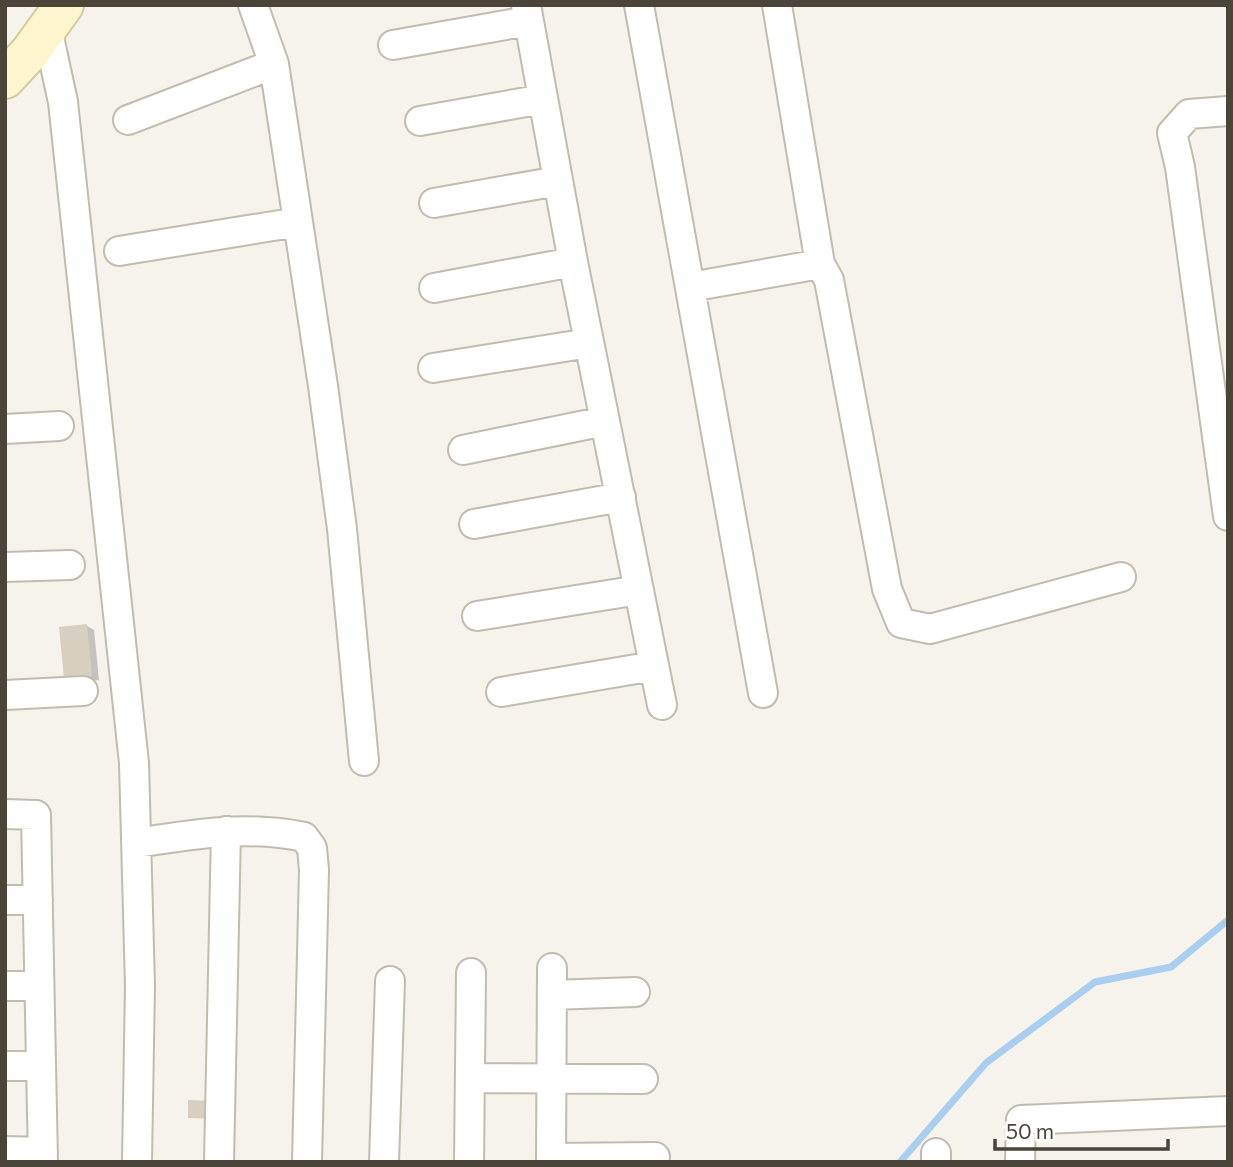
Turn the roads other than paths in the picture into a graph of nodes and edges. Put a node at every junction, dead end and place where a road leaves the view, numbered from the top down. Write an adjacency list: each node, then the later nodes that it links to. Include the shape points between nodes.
1 (253, 5): 7 (street)
2 (639, 5): 19 (street)
3 (777, 5): 18 (street)
4 (527, 13): 6 (street); 9 (street)
5 (55, 17): 8 (street); 44 (street, via 134,763)
6 (393, 45)
7 (274, 64): 11 (street); 15 (street)
8 (5, 79)
9 (543, 99): 12 (street); 13 (street)
10 (1228, 111): 28 (street, via 1189,114 1172,133)
11 (128, 120)
12 (420, 121)
13 (558, 181): 14 (street); 17 (street)
14 (435, 203)
15 (298, 222): 16 (street); 41 (street, via 342,529)
16 (119, 251)
17 (573, 262): 20 (street); 21 (street)
18 (820, 264): 19 (street); 32 (street, via 829,280 887,589 901,623 930,629)
19 (690, 287): 38 (street)
20 (434, 288)
21 (589, 343): 22 (street); 23 (street)
22 (433, 368)
23 (605, 421): 26 (street); 27 (street)
24 (58, 426): 25 (street)
25 (5, 429)
26 (463, 450)
27 (621, 497): 29 (street); 33 (street)
28 (1228, 516)
29 (474, 524)
30 (70, 565): 31 (street)
31 (5, 567)
32 (1121, 577)
33 (639, 590): 34 (street); 35 (street)
34 (477, 615)
35 (654, 666): 37 (street); 40 (street)
36 (83, 691): 39 (street)
37 (501, 692)
38 (763, 693)
39 (5, 695)
40 (662, 705)
41 (364, 761)
42 (5, 814): 46 (street, via 36,815)
43 (226, 831): 44 (street); 63 (street); 64 (street, via 274,830 304,837 312,848)
44 (137, 843): 62 (street)
45 (5, 900): 46 (street)
46 (38, 900): 50 (street)
47 (471, 973): 54 (street)
48 (390, 981): 65 (street)
49 (5, 986): 50 (street)
50 (39, 986): 53 (street)
51 (635, 992): 55 (street, via 552,982)
52 (5, 1066): 53 (street)
53 (41, 1066): 59 (street)
54 (470, 1078): 55 (street); 66 (street)
55 (552, 1078): 56 (street); 61 (street)
56 (643, 1079)
57 (1228, 1111): 67 (street, via 1021,1120)
58 (5, 1151): 59 (street)
59 (43, 1157)
60 (656, 1157): 61 (street)
61 (551, 1160)
62 (138, 1162)
63 (219, 1162)
64 (307, 1162)
65 (384, 1162)
66 (469, 1162)
67 (1020, 1162)

